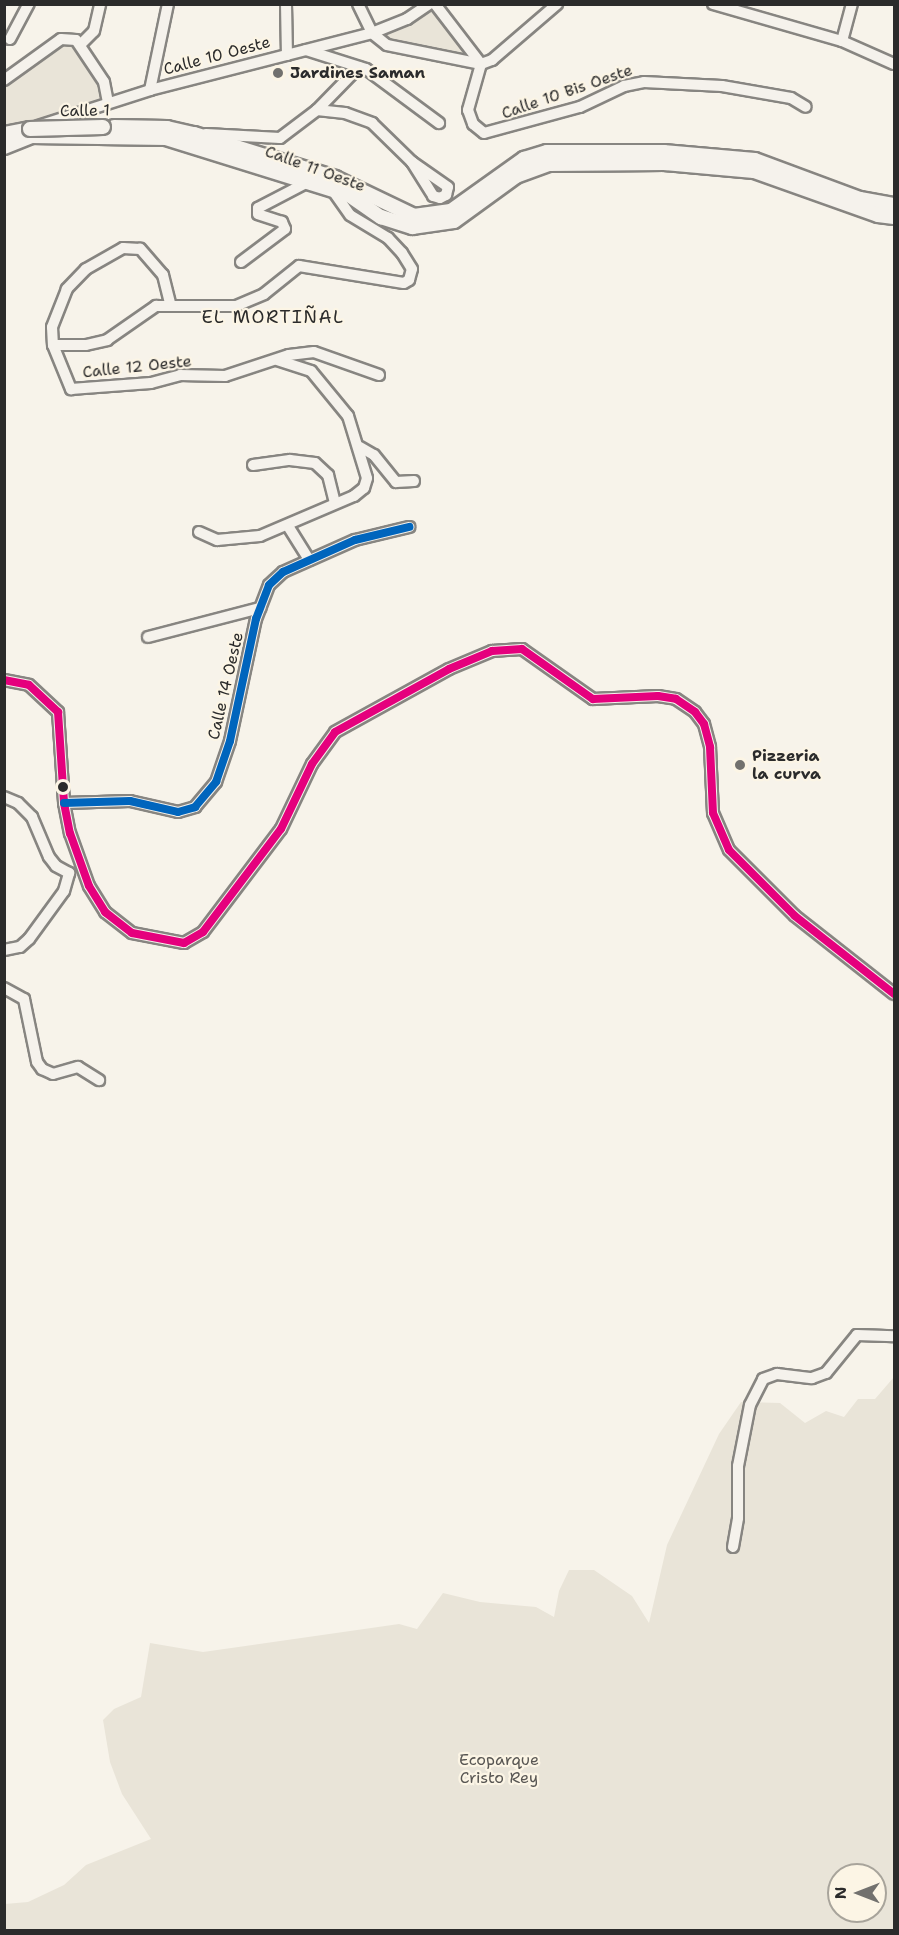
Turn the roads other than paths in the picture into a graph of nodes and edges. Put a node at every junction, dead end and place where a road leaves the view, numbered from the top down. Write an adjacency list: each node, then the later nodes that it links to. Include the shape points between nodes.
1 (29, 4): 12 (street)
2 (100, 4): 14 (street, via 94,31)
3 (168, 4): 21 (street)
4 (286, 4): 16 (street)
5 (358, 4): 11 (street)
6 (429, 4): 11 (street, Calle 10 Oeste, via 407,19)
7 (557, 4): 17 (street, via 492,60)
8 (713, 4): 13 (street)
9 (852, 4): 13 (street)
10 (441, 7): 17 (street)
11 (372, 33): 15 (street, Calle 10 Oeste); 17 (street, via 379,41 400,49)
12 (10, 39)
13 (842, 41): 18 (street)
14 (81, 44): 20 (street, via 61,39); 22 (street, via 104,82)
15 (306, 50): 16 (street, Calle 10 Oeste); 19 (street)
16 (287, 55): 21 (street, Calle 10 Oeste)
17 (481, 64): 23 (street, Calle 10 Bis Oeste, via 468,110 473,124 484,133 580,107 624,86 644,82 722,86 791,98)
18 (894, 64)
19 (359, 67): 24 (street); 26 (street)
20 (4, 80)
21 (150, 90): 22 (street, Calle 10 Oeste)
22 (108, 102): 25 (street, Calle 10 Oeste)
23 (806, 107)
24 (316, 110): 29 (street, via 280,138); 33 (street, via 345,113 372,123)
25 (71, 113): 30 (street, Calle 10 Oeste); 31 (street, Calle 10 Oeste)
26 (439, 123)
27 (166, 128): 28 (main road, Calle 1, bridge, via 30,129); 29 (main road, Calle 11 Oeste)
28 (4, 134)
29 (194, 134): 34 (main road, Calle 11 Oeste, via 335,178 414,216 451,211 524,159 547,152 664,152 755,160)
30 (31, 136): 32 (main road, Calle 11 Oeste); 35 (main road, Calle 11 Oeste, via 166,138)
31 (4, 141)
32 (4, 147)
33 (412, 162)
34 (777, 170): 39 (main road, Calle 11 Oeste, via 664,163 549,164 516,176 454,221 430,227 397,224); 40 (main road, via 860,199); 42 (main road, via 878,215)
35 (282, 172): 36 (main road, Calle 11 Oeste); 38 (street, via 290,180)
36 (308, 182): 37 (main road, Calle 11 Oeste); 38 (street)
37 (332, 189): 39 (main road, Calle 11 Oeste); 41 (street)
38 (291, 192): 43 (street, via 258,208 258,214 282,222 285,229)
39 (363, 202): 41 (street, via 353,205)
40 (894, 204)
41 (351, 215): 44 (street, via 388,238 408,262 412,276 409,280 299,266 264,294 236,306 200,308)
42 (894, 217)
43 (241, 261)
44 (170, 303): 45 (street, via 156,306 98,344); 45 (street, via 157,265 140,249 123,248 86,269 67,289 54,319)
45 (53, 345): 46 (street, Calle 12 Oeste, via 71,389 151,383 180,375 225,376)
46 (277, 360): 47 (street, Calle 12 Oeste, via 314,352); 48 (street, via 311,371 348,416)
47 (379, 375)
48 (360, 447): 50 (street, via 374,455 396,482); 51 (street, via 367,478 364,488)
49 (253, 465): 51 (street, via 290,460 315,463 328,475)
50 (414, 481)
51 (335, 503): 52 (street)
52 (288, 526): 54 (street, via 232,539 217,540); 55 (street)
53 (409, 527): 55 (street, Calle 14 Oeste, via 355,540)
54 (200, 532)
55 (309, 560): 56 (street, Calle 14 Oeste, via 269,585)
56 (260, 608): 57 (street); 60 (street, Calle 14 Oeste, via 220,771 195,807 178,812 130,801)
57 (148, 637)
58 (4, 680): 60 (street, via 29,684 58,712)
59 (5, 798): 62 (street, via 18,803 32,817 49,856 56,866)
60 (64, 802): 61 (street)
61 (81, 865): 62 (street); 65 (street, via 95,897 117,924 162,942 195,939 281,829 312,764 335,732 482,654 522,649 593,699 658,696 675,699 695,712 704,724 710,747 710,791 716,826 729,850 800,920)
62 (69, 873): 63 (street, via 64,891 29,939 20,947)
63 (4, 950)
64 (4, 988): 66 (street, via 24,999 37,1062 42,1069 53,1074 78,1067)
65 (894, 994)
66 (99, 1080)
67 (894, 1336): 68 (street, via 857,1335 826,1373 812,1378 777,1374 763,1379 750,1405 738,1466 738,1518)
68 (733, 1547)

